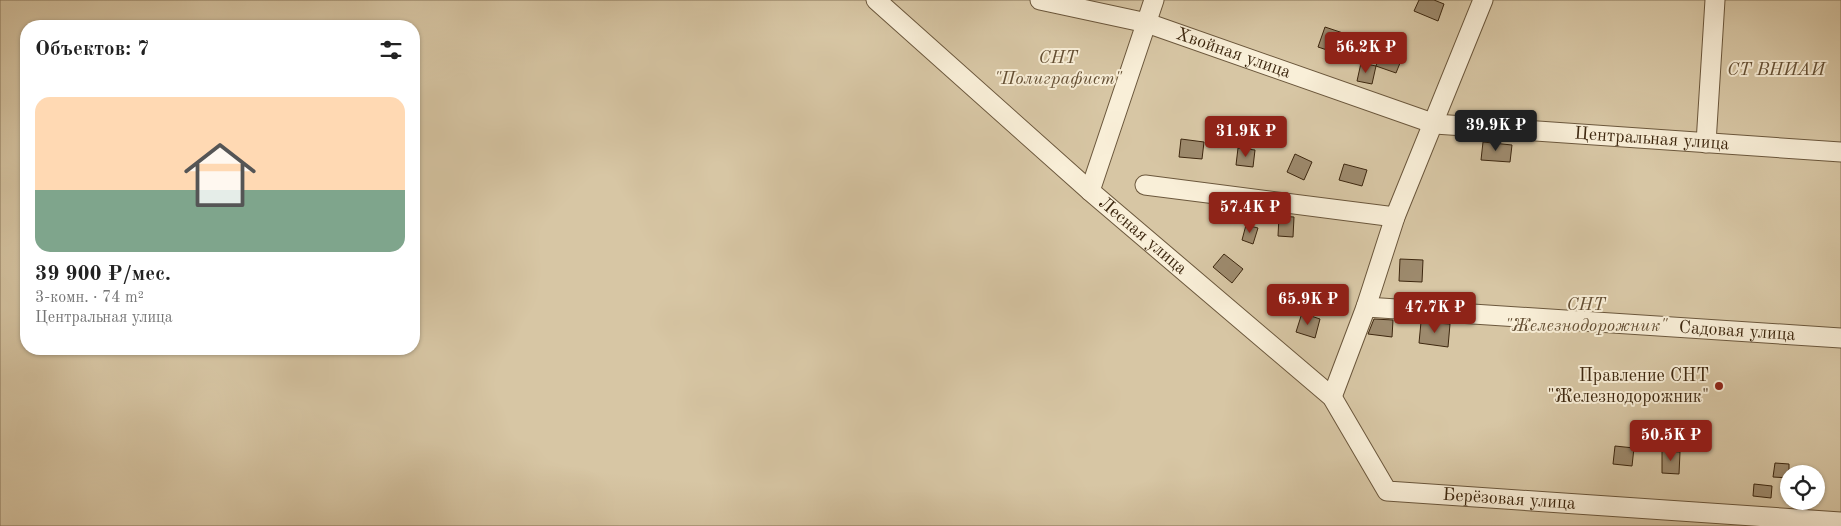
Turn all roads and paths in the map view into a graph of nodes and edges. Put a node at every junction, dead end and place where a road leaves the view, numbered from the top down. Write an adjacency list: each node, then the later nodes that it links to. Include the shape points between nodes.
1 (876, 0): 11 (street, Лесная улица)
2 (1040, 0): 6 (street, Хвойная улица)
3 (1154, 0): 6 (street)
4 (1483, 0): 7 (street)
5 (1715, 0): 8 (street)
6 (1146, 23): 7 (street, Хвойная улица); 11 (street)
7 (1435, 124): 8 (street, Центральная улица); 12 (street)
8 (1706, 143): 9 (street, Центральная улица)
9 (1841, 152)
10 (1145, 185): 12 (street)
11 (1090, 191): 15 (street, Лесная улица)
12 (1395, 217): 13 (street)
13 (1366, 307): 14 (street, Садовая улица); 15 (street)
14 (1841, 338)
15 (1332, 397): 16 (street, Лесная улица)
16 (1387, 491): 17 (street, Берёзовая улица)
17 (1841, 522)

